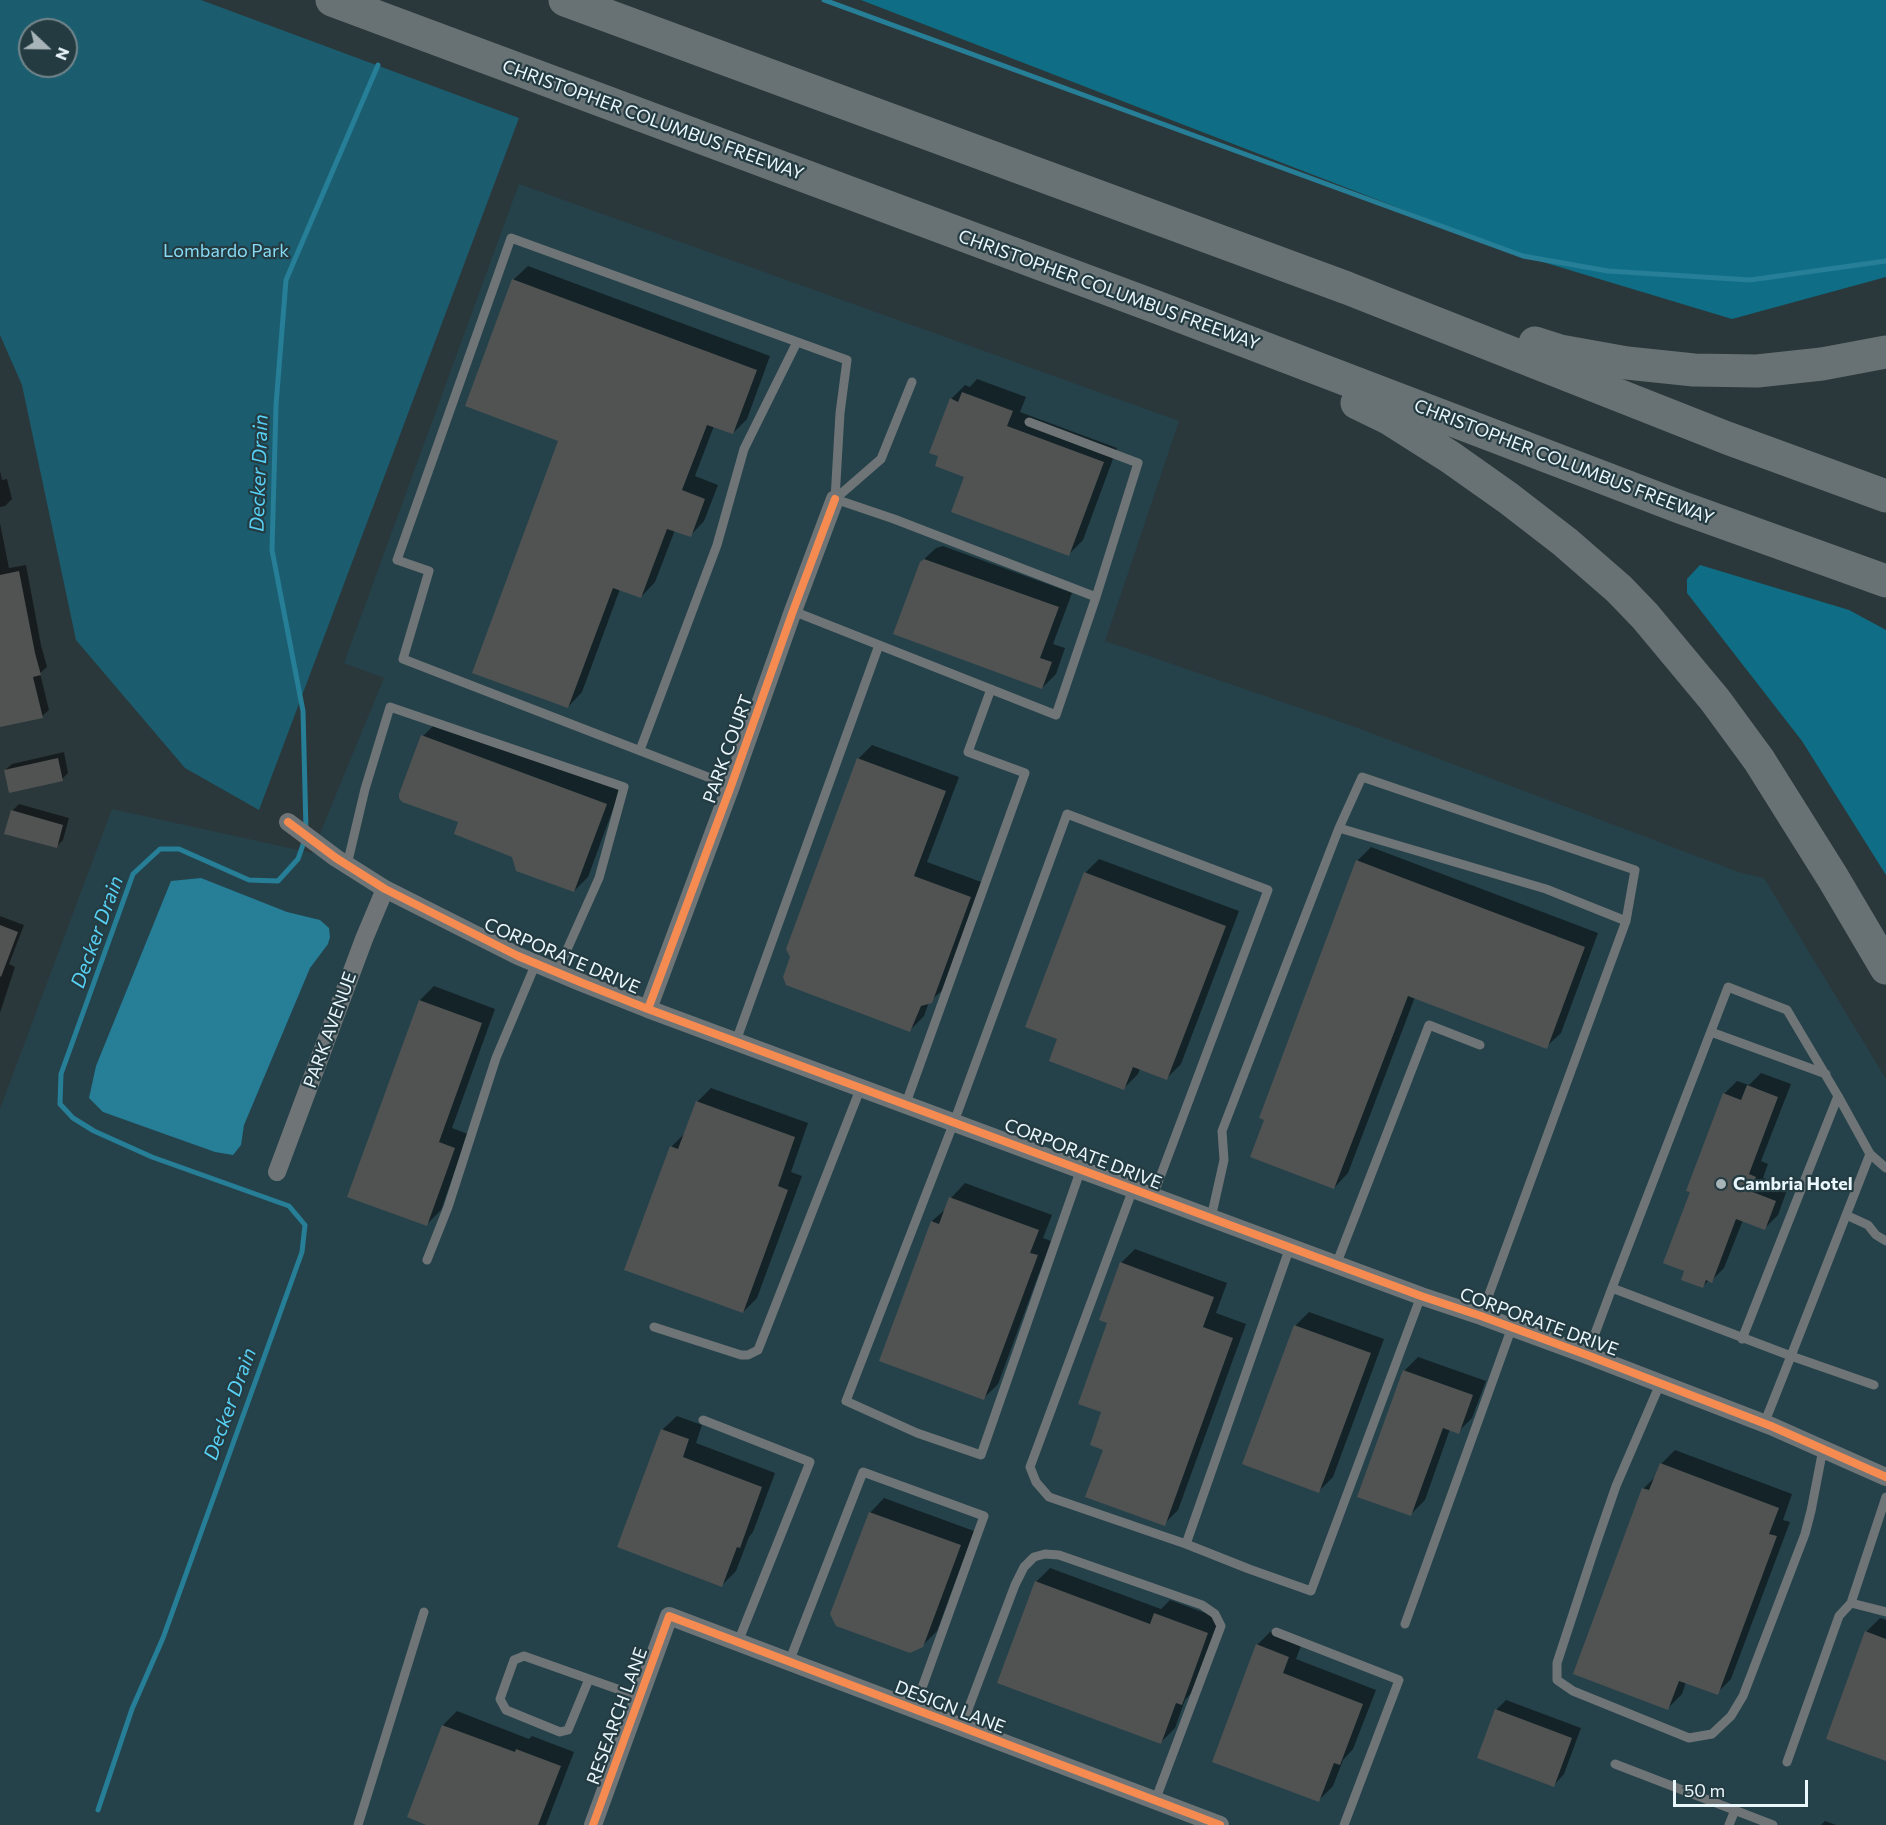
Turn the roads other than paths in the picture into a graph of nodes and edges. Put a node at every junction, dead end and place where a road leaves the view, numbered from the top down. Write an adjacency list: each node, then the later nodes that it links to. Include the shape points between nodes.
1 (332, 0): 4 (highway, CHRISTOPHER COLUMBUS FREEWAY)
2 (565, 0): 3 (highway)
3 (1347, 288): 6 (highway, via 1560,351 1627,363 1757,371); 9 (highway, via 1727,438)
4 (1159, 308): 11 (highway, CHRISTOPHER COLUMBUS FREEWAY, via 1680,507); 24 (highway, via 1390,419 1508,498 1618,589 1668,642 1759,760)
5 (796, 342): 10 (lane, via 847,360); 16 (lane, via 744,449 717,545); 16 (lane, via 511,238 397,560 429,571 403,659)
6 (1886, 352)
7 (912, 382): 10 (lane, via 881,459)
8 (1029, 422): 12 (lane, via 1138,464)
9 (1886, 496)
10 (836, 500): 12 (lane); 13 (street, PARK COURT)
11 (1886, 581)
12 (1096, 597): 15 (lane, via 1056,715)
13 (793, 611): 14 (lane); 17 (street, PARK COURT)
14 (879, 645): 15 (lane); 28 (lane)
15 (991, 689): 33 (lane, via 968,752 1025,773)
16 (640, 750): 17 (lane)
17 (731, 786): 26 (street, PARK COURT)
18 (288, 822): 20 (street, CORPORATE DRIVE)
19 (1339, 828): 22 (lane, via 1546,889); 22 (lane, via 1362,777 1635,870); 42 (lane, via 1222,1131 1224,1160)
20 (347, 864): 21 (street, CORPORATE DRIVE); 25 (lane, via 390,707 624,787 599,878)
21 (385, 890): 23 (street, CORPORATE DRIVE); 38 (street, PARK AVENUE)
22 (1626, 921): 49 (lane)
23 (536, 963): 25 (street, CORPORATE DRIVE); 45 (lane, via 496,1058)
24 (1886, 968)
25 (557, 972): 26 (street, CORPORATE DRIVE)
26 (648, 1009): 28 (street, CORPORATE DRIVE)
27 (1711, 1032): 30 (lane); 30 (lane, via 1728,987 1787,1010); 47 (lane)
28 (736, 1041): 31 (street, CORPORATE DRIVE)
29 (1480, 1045): 46 (lane, via 1429,1025)
30 (1826, 1074): 32 (lane)
31 (861, 1087): 33 (street, CORPORATE DRIVE); 50 (lane, via 758,1350 741,1355)
32 (1838, 1096): 35 (lane); 52 (lane)
33 (906, 1103): 34 (street, CORPORATE DRIVE)
34 (954, 1122): 37 (street, CORPORATE DRIVE); 37 (lane, via 846,1401 917,1433 981,1455); 40 (lane, via 1067,814 1183,857 1268,890)
35 (1870, 1154): 36 (lane); 41 (lane)
36 (1886, 1168)
37 (1081, 1169): 39 (street, CORPORATE DRIVE)
38 (277, 1172)
39 (1133, 1189): 40 (street, CORPORATE DRIVE); 62 (lane, via 1030,1467 1049,1497)
40 (1153, 1196): 42 (street, CORPORATE DRIVE)
41 (1846, 1215): 43 (lane, via 1868,1225); 54 (lane)
42 (1211, 1218): 44 (street, CORPORATE DRIVE)
43 (1886, 1241)
44 (1290, 1247): 46 (street, CORPORATE DRIVE); 62 (lane)
45 (427, 1260)
46 (1336, 1265): 48 (street, CORPORATE DRIVE)
47 (1612, 1288): 52 (lane); 53 (lane)
48 (1421, 1296): 49 (street, CORPORATE DRIVE); 62 (lane, via 1311,1591)
49 (1481, 1316): 51 (street, CORPORATE DRIVE)
50 (654, 1327)
51 (1512, 1327): 53 (street, CORPORATE DRIVE); 67 (lane)
52 (1742, 1339): 54 (lane)
53 (1587, 1355): 55 (street, CORPORATE DRIVE)
54 (1791, 1356): 56 (lane); 58 (lane)
55 (1660, 1384): 58 (street, CORPORATE DRIVE); 59 (lane, via 1616,1486 1557,1663 1557,1680 1573,1691 1689,1738 1712,1734 1731,1716 1743,1696 1805,1534)
56 (1874, 1385)
57 (703, 1420): 69 (lane, via 810,1462)
58 (1764, 1424): 59 (street, CORPORATE DRIVE)
59 (1823, 1449): 60 (street, CORPORATE DRIVE)
60 (1886, 1477)
61 (1886, 1497): 63 (lane)
62 (1186, 1544)
63 (1851, 1603): 65 (lane); 75 (lane, via 1839,1616)
64 (424, 1612): 79 (lane)
65 (1886, 1612)
66 (669, 1616): 69 (street, DESIGN LANE); 72 (street, RESEARCH LANE)
67 (1405, 1624)
68 (1276, 1632): 82 (lane, via 1399,1680)
69 (738, 1642): 70 (street, DESIGN LANE)
70 (789, 1662): 73 (street, DESIGN LANE); 73 (lane, via 863,1472 984,1516)
71 (589, 1679): 71 (lane, via 524,1656 514,1660 500,1699 506,1710 560,1732 568,1730); 72 (lane)
72 (640, 1697): 80 (street, RESEARCH LANE)
73 (914, 1710): 74 (street, DESIGN LANE)
74 (961, 1728): 77 (street, DESIGN LANE); 77 (lane, via 1015,1585 1034,1557 1059,1555 1202,1605 1215,1614 1221,1626)
75 (1787, 1762)
76 (1615, 1764): 78 (lane)
77 (1155, 1801): 81 (street, DESIGN LANE)
78 (1735, 1810): 83 (lane); 84 (lane)
79 (358, 1825)
80 (593, 1825)
81 (1220, 1825)
82 (1344, 1825)
83 (1729, 1825)
84 (1773, 1825)

